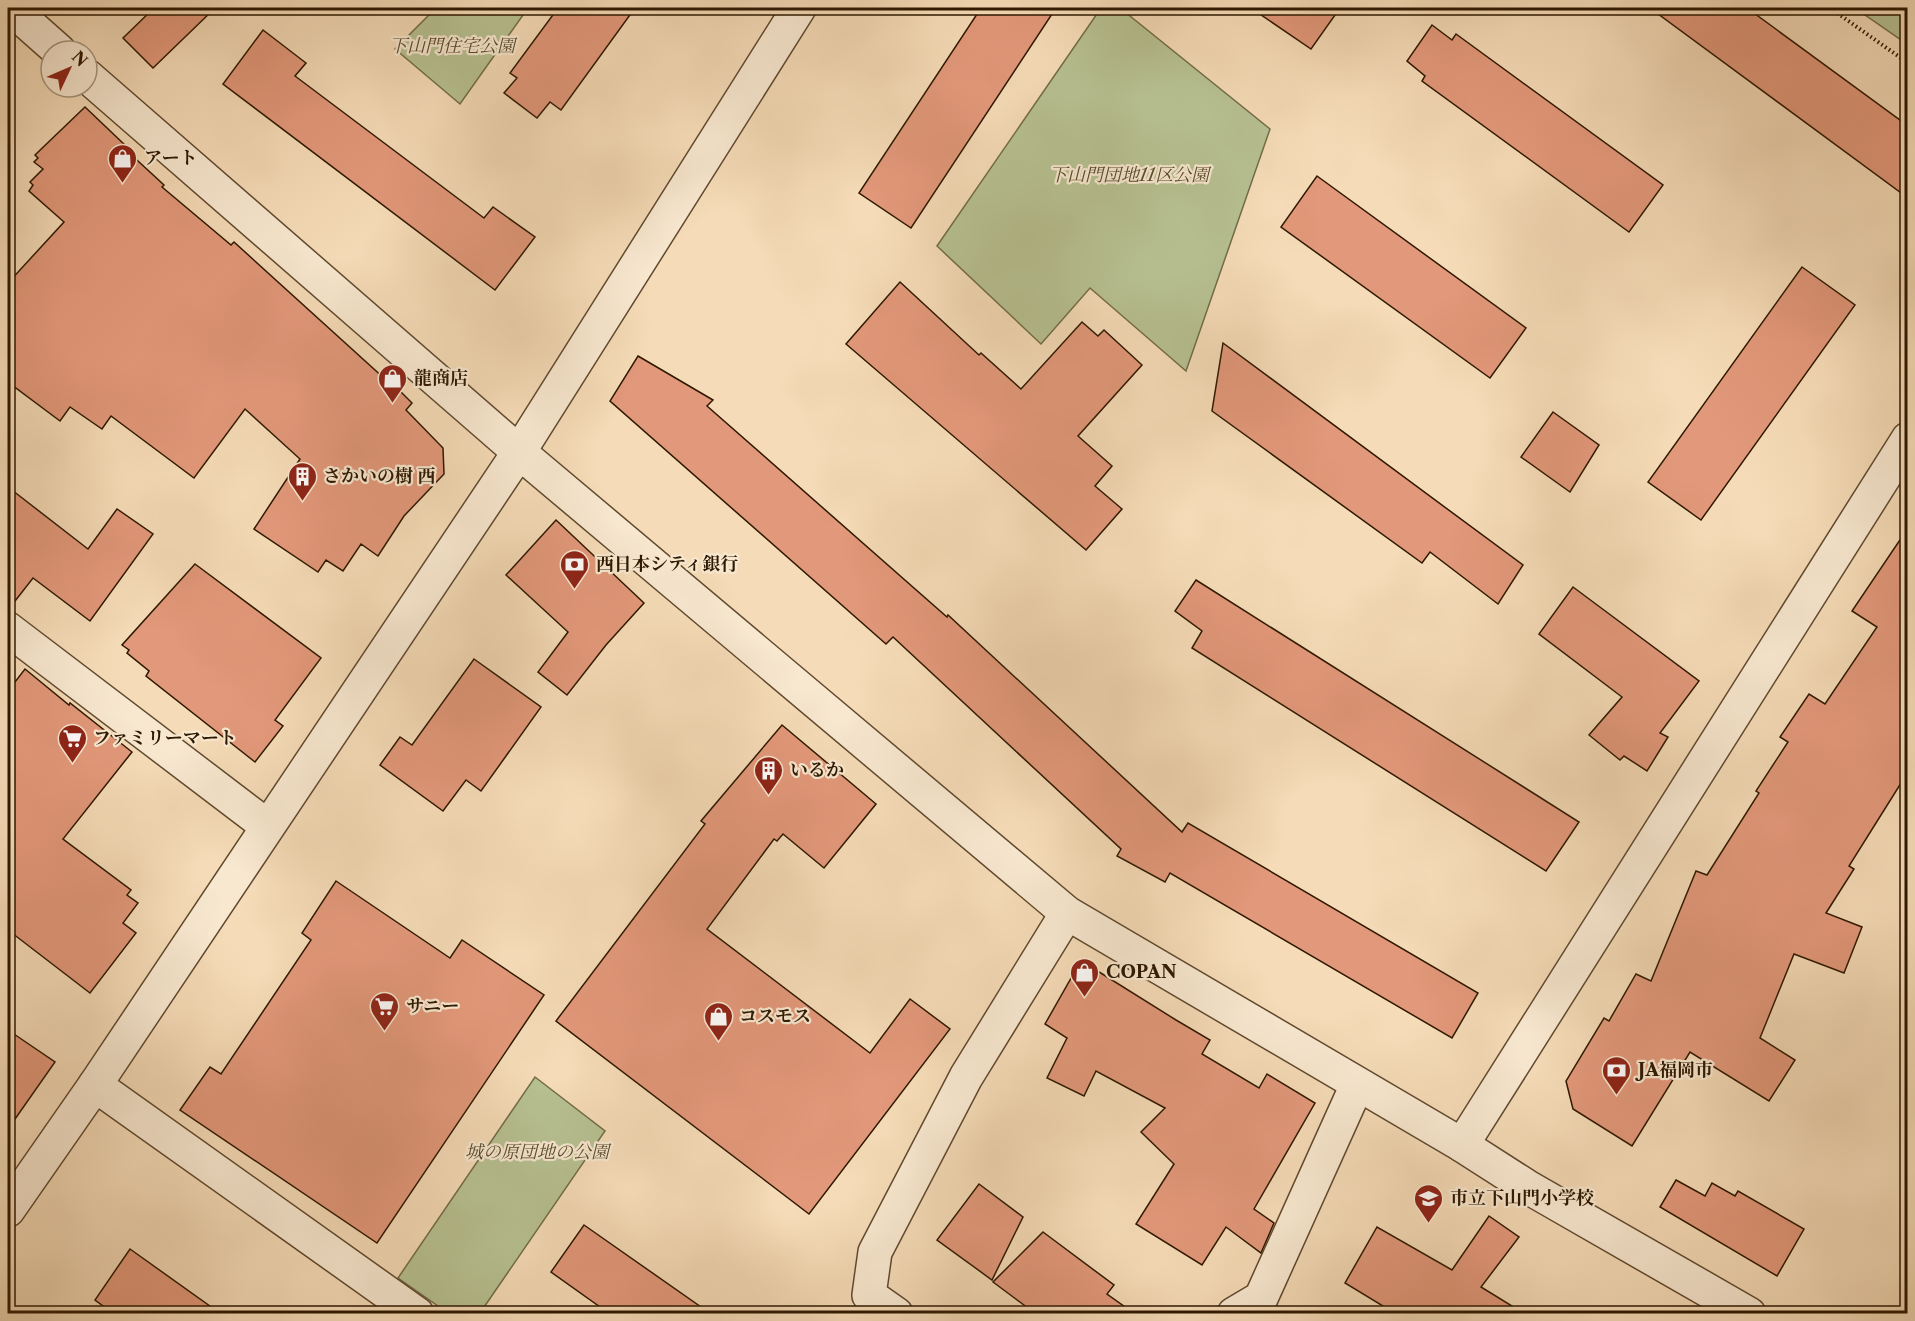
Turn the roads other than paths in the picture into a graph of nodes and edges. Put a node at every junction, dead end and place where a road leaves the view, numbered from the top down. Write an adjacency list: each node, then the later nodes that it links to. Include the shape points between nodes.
1 (799, 8): 6 (street)
2 (8, 12): 3 (street)
3 (45, 39)
4 (99, 85): 6 (street)
5 (1908, 439): 12 (street)
6 (519, 452): 8 (street); 9 (street)
7 (8, 629): 8 (street)
8 (267, 826): 10 (street)
9 (1067, 913): 11 (street); 14 (street, via 966,1077 875,1252)
10 (94, 1085): 13 (street); 15 (street)
11 (1357, 1085): 12 (street); 16 (street, via 1261,1298)
12 (1462, 1145): 17 (street)
13 (8, 1210)
14 (874, 1308)
15 (417, 1314)
16 (1234, 1314)
17 (1749, 1314)

